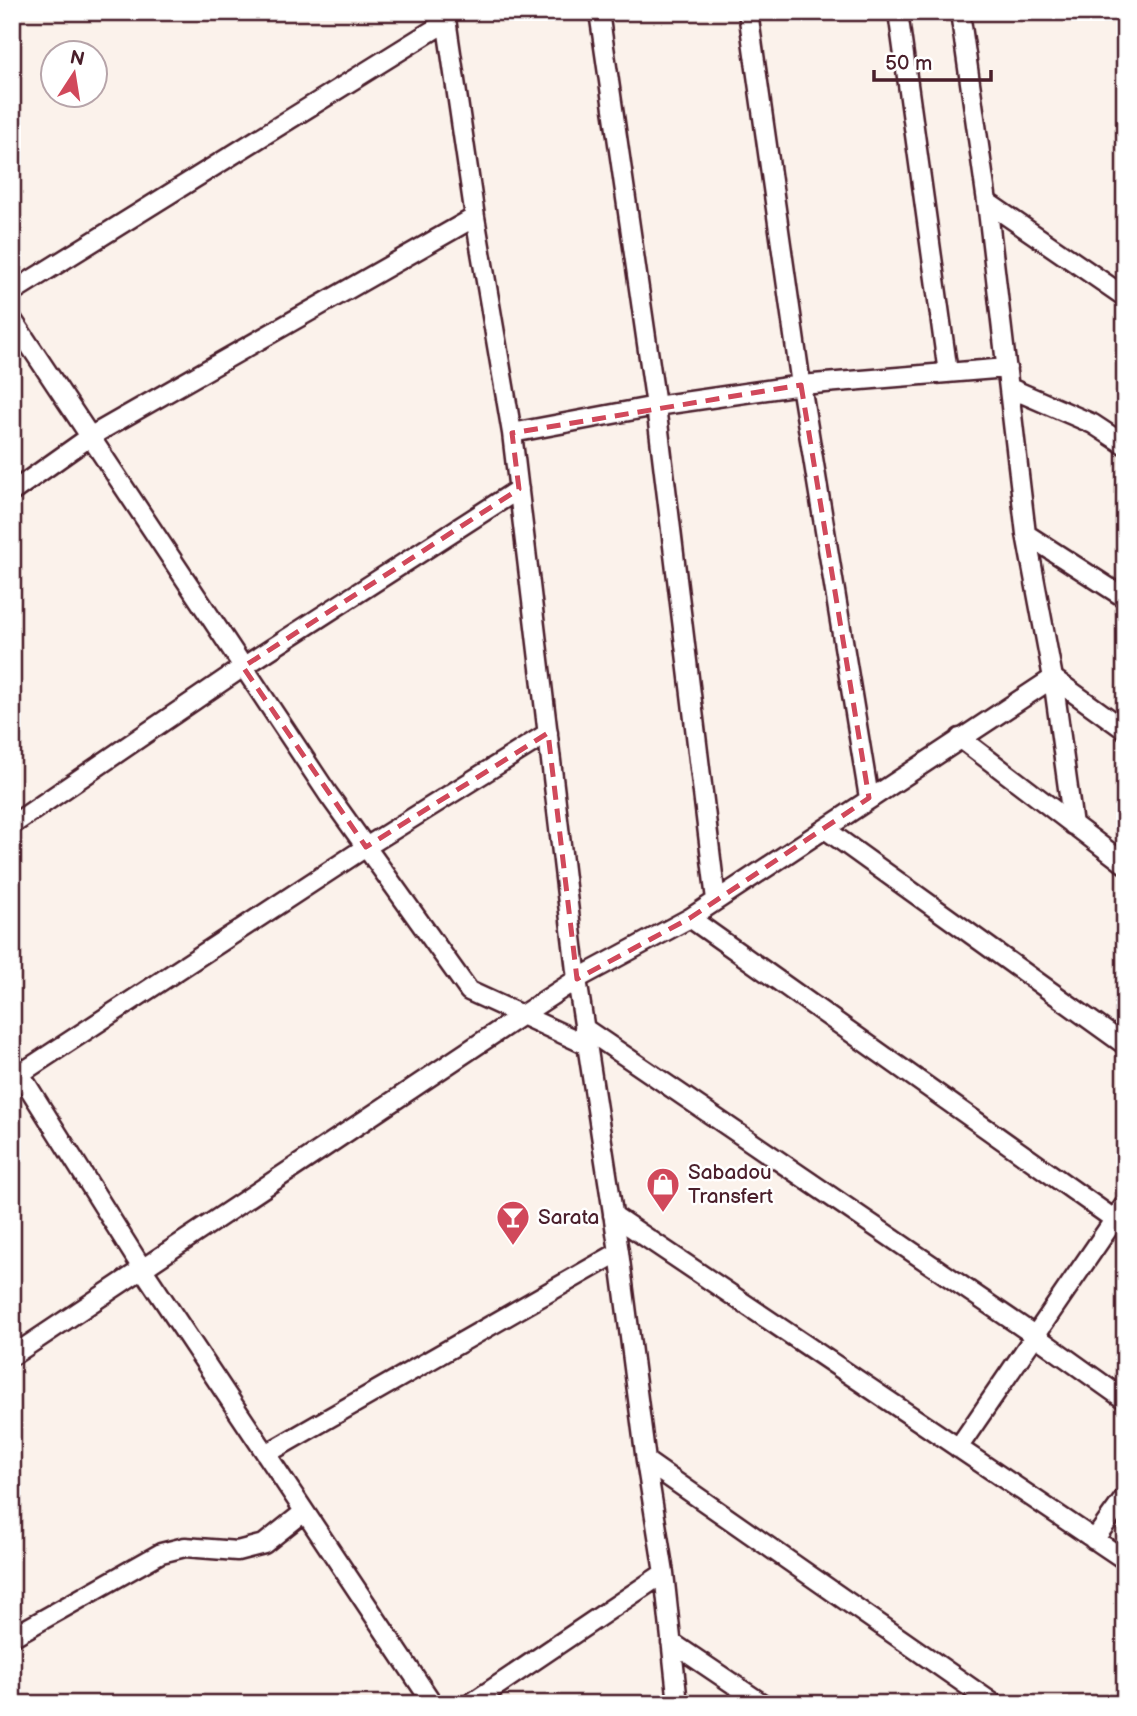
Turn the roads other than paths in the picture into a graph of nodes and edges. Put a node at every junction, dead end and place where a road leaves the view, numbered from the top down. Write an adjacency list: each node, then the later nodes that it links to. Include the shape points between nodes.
1 (599, 12): 15 (street)
2 (748, 12): 13 (street)
3 (898, 12): 12 (street)
4 (960, 12): 6 (street)
5 (446, 17): 7 (street); 8 (street)
6 (987, 202): 9 (street); 11 (street)
7 (475, 217): 16 (street); 17 (street)
8 (12, 292)
9 (1125, 297)
10 (12, 319): 17 (street)
11 (1007, 368): 12 (street); 14 (street)
12 (948, 373): 13 (street)
13 (801, 385): 15 (street); 28 (street)
14 (1010, 388): 18 (street, via 1093,424); 21 (street)
15 (656, 406): 16 (street); 34 (street)
16 (512, 433): 19 (street)
17 (91, 436): 20 (street); 23 (street)
18 (1125, 445)
19 (519, 489): 23 (street); 26 (street)
20 (12, 492)
21 (1026, 534): 22 (street); 24 (street)
22 (1125, 598)
23 (243, 667): 29 (street); 32 (street)
24 (1053, 678): 25 (street); 27 (street); 30 (street)
25 (1125, 730)
26 (548, 733): 32 (street); 36 (street)
27 (960, 738): 28 (street); 30 (street)
28 (869, 798): 31 (street)
29 (12, 825)
30 (1073, 825): 33 (street)
31 (825, 829): 34 (street); 39 (street)
32 (366, 847): 37 (street, via 469,991); 40 (street)
33 (1125, 864)
34 (716, 900): 35 (street)
35 (690, 918): 36 (street); 43 (street)
36 (577, 979): 37 (street); 38 (street)
37 (522, 1015): 38 (street); 45 (street)
38 (586, 1036): 42 (street); 46 (street)
39 (1125, 1045)
40 (15, 1072): 45 (street)
41 (1125, 1204): 43 (street)
42 (613, 1215): 44 (street); 49 (street)
43 (1119, 1223): 46 (street)
44 (619, 1252): 50 (street); 51 (street)
45 (142, 1268): 47 (street); 50 (street)
46 (1034, 1335): 48 (street); 49 (street)
47 (12, 1356)
48 (1125, 1400)
49 (958, 1448): 54 (street)
50 (266, 1454): 53 (street)
51 (646, 1461): 56 (street); 63 (street)
52 (1125, 1497): 54 (street)
53 (304, 1512): 57 (street, via 264,1544 237,1551 185,1547 161,1553); 59 (street)
54 (1094, 1540): 55 (street)
55 (1125, 1560)
56 (664, 1573): 58 (street); 60 (street)
57 (12, 1637)
58 (671, 1642): 61 (street); 62 (street)
59 (433, 1704)
60 (470, 1704)
61 (678, 1704)
62 (764, 1704)
63 (994, 1704)

